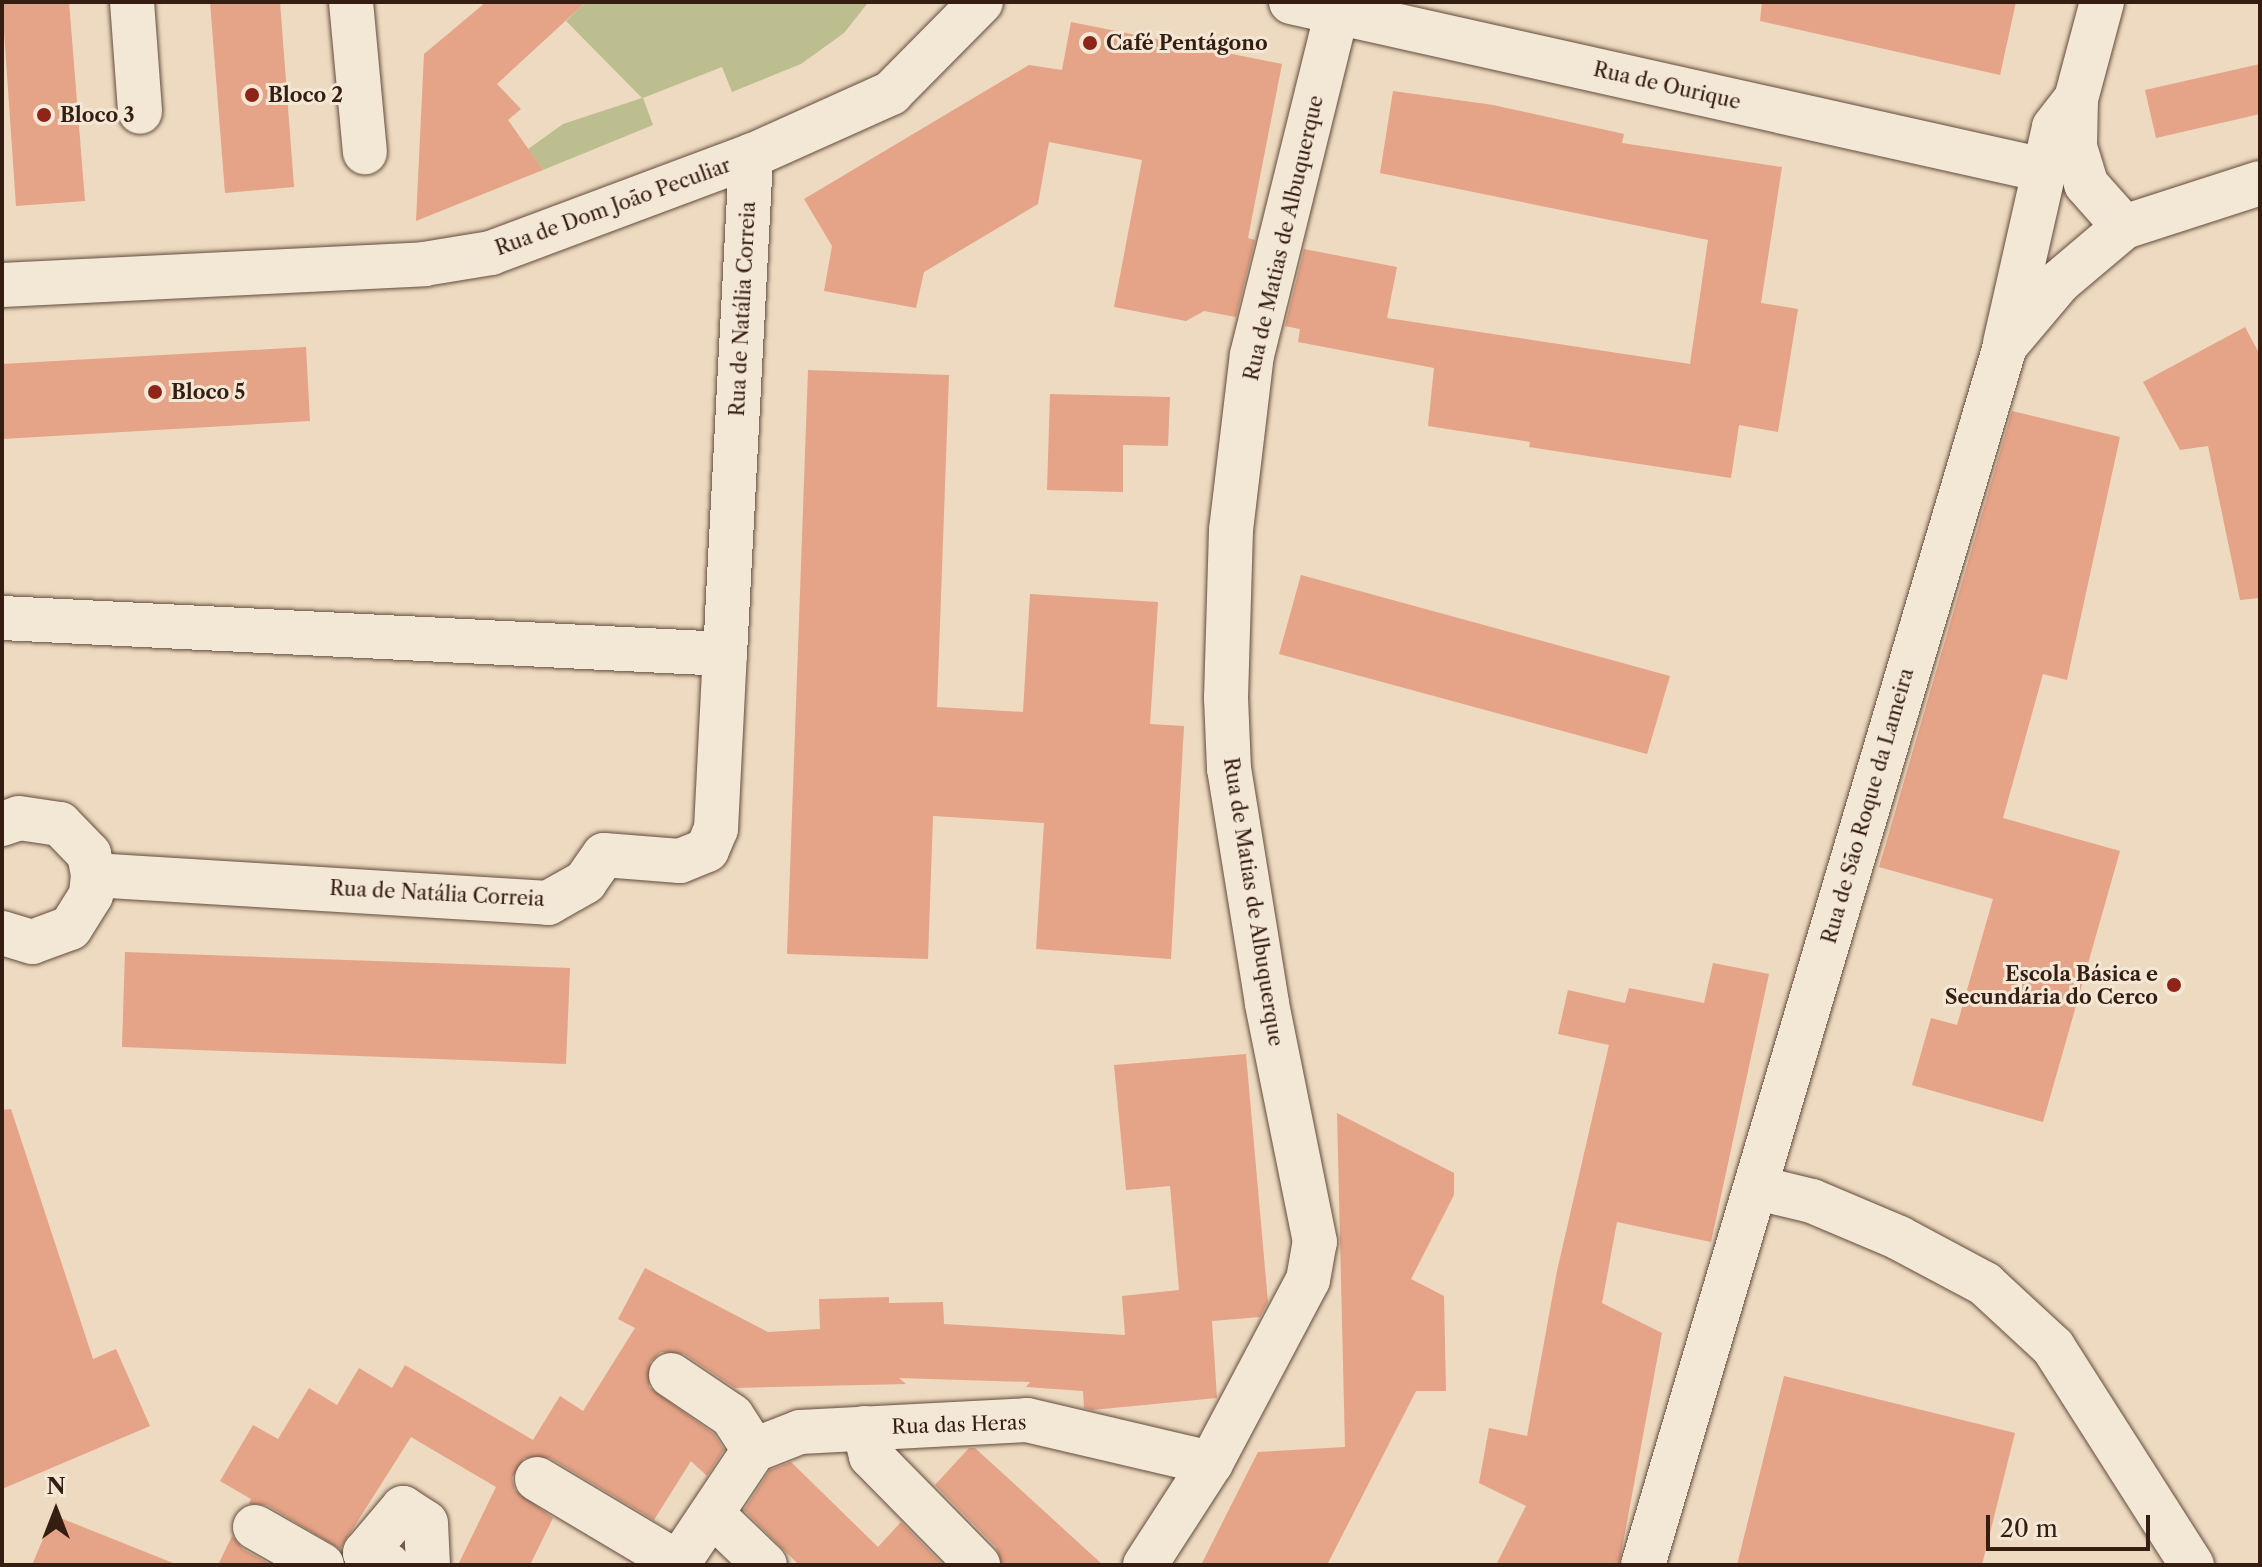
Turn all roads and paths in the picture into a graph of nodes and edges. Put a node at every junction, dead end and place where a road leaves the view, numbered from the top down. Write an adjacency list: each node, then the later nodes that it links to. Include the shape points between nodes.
1 (132, 2): 8 (street)
2 (351, 2): 9 (street)
3 (981, 2): 10 (street, Rua de Dom João Peculiar, via 891,93)
4 (1291, 2): 6 (street, Rua de Ourique)
5 (2102, 2): 7 (street)
6 (1337, 11): 11 (street, Rua de Ourique); 25 (street, Rua de Matias de Albuquerque, via 1252,355 1231,530 1226,698 1229,769 1264,987 1315,1242 1308,1280)
7 (2076, 99): 11 (street, via 2054,127); 13 (street, via 2075,147 2086,184)
8 (140, 112)
9 (365, 152)
10 (751, 156): 14 (street, Rua de Dom João Peculiar, via 491,253 424,264); 17 (street, Rua de Natália Correia)
11 (2043, 170): 15 (street)
12 (2260, 183): 13 (street, Rua de São Roque da Lameira)
13 (2124, 227): 15 (street, Rua de São Roque da Lameira, via 2059,282)
14 (2, 285)
15 (2005, 346): 21 (street, Rua de São Roque da Lameira)
16 (2, 618): 17 (street)
17 (725, 654): 19 (street, Rua de Natália Correia, via 716,829 707,850 680,861 604,855 585,882 548,903)
18 (2, 824): 19 (street, via 41,818 60,824 89,854)
19 (93, 875): 20 (street, via 91,895 70,928 32,942)
20 (2, 933)
21 (1758, 1188): 36 (street, Rua de São Roque da Lameira); 37 (street, via 1812,1201 1985,1284 2053,1347)
22 (671, 1375): 24 (street, via 732,1416)
23 (864, 1428): 24 (street, Rua das Heras, via 800,1432); 25 (street, Rua das Heras, via 1027,1420); 34 (street, via 871,1456)
24 (754, 1450): 27 (street)
25 (1211, 1463): 35 (street, Rua de Matias de Albuquerque)
26 (537, 1479): 30 (street)
27 (713, 1515): 30 (street); 33 (street)
28 (255, 1527): 31 (street)
29 (366, 1561): 32 (street, via 403,1508 426,1523)
30 (677, 1564)
31 (322, 1565)
32 (428, 1565)
33 (765, 1565)
34 (978, 1565)
35 (1145, 1565)
36 (1643, 1565)
37 (2192, 1565)

